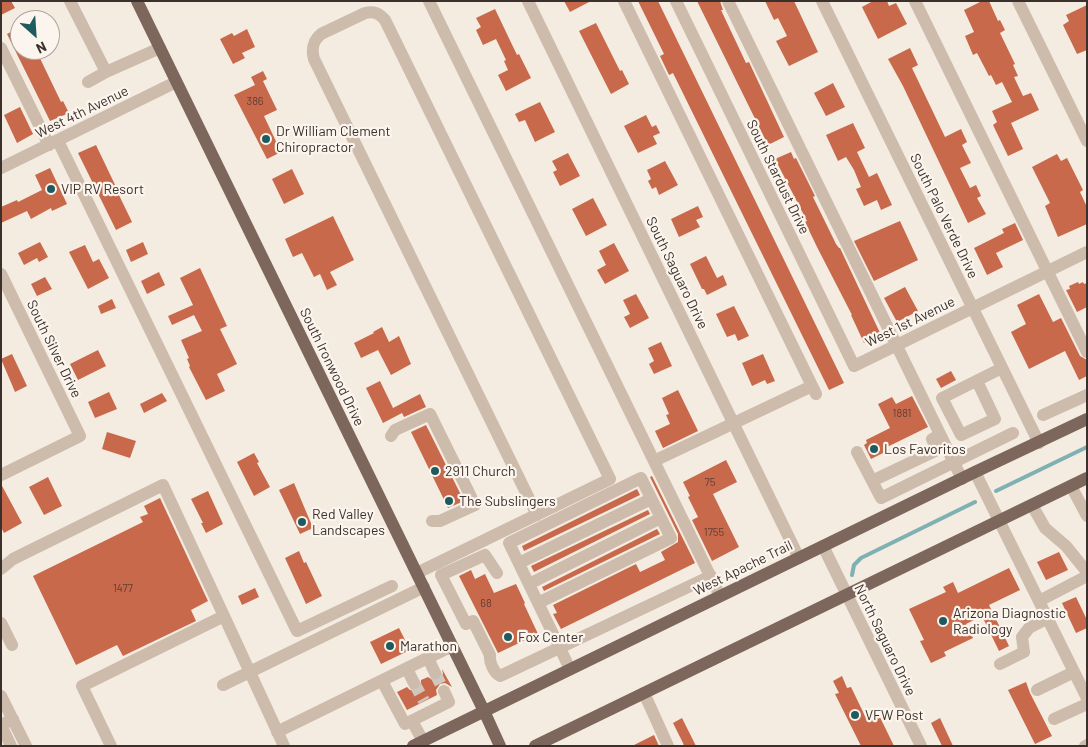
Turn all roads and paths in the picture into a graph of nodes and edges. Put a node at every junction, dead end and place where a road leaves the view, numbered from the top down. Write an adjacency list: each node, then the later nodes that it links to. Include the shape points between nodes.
1 (70, 1): 13 (street)
2 (137, 1): 12 (main road, South Ironwood Drive)
3 (429, 1): 38 (street)
4 (528, 1): 32 (street, South Saguaro Drive)
5 (624, 1): 32 (street, via 814,390)
6 (676, 1): 26 (street, South Stardust Drive)
7 (728, 1): 24 (street)
8 (822, 1): 22 (street, South Palo Verde Drive)
9 (915, 1): 20 (street)
10 (1018, 1): 16 (street)
11 (1, 48): 17 (street)
12 (160, 48): 13 (street); 15 (main road, South Ironwood Drive)
13 (106, 72): 14 (street)
14 (88, 82)
15 (176, 82): 17 (street, West 4th Avenue); 59 (main road, South Ironwood Drive)
16 (1087, 141)
17 (53, 143): 18 (street, West 4th Avenue); 63 (street, via 297,631)
18 (1, 168)
19 (1087, 252): 20 (street, West 1st Avenue)
20 (1046, 272): 22 (street, West 1st Avenue); 23 (street)
21 (1, 274): 41 (street, South Silver Drive, via 80,436)
22 (972, 308): 24 (street, West 1st Avenue); 27 (street, South Palo Verde Drive)
23 (1082, 332): 25 (street)
24 (896, 345): 26 (street, West 1st Avenue); 34 (street)
25 (1087, 352)
26 (854, 366)
27 (1002, 368): 28 (street); 36 (street, South Palo Verde Drive)
28 (977, 381): 28 (street, via 942,398 961,435 995,419)
29 (1087, 395): 30 (street)
30 (1043, 415)
31 (1087, 420): 36 (main road, West Apache Trail)
32 (734, 422): 38 (street); 54 (street, South Saguaro Drive)
33 (1013, 433): 39 (street)
34 (940, 435): 39 (street); 44 (street, via 932,439 937,450)
35 (391, 436): 52 (street, via 395,430 430,414 475,505 440,521)
36 (1039, 443): 40 (main road, West Apache Trail)
37 (857, 452): 44 (street)
38 (654, 461): 60 (street)
39 (954, 463): 43 (street); 44 (street, via 881,498)
40 (975, 472): 43 (main road, West Apache Trail); 51 (street)
41 (1, 475)
42 (1087, 478): 45 (main road)
43 (962, 479): 53 (main road, West Apache Trail)
44 (872, 480)
45 (1072, 486): 47 (main road); 49 (street)
46 (651, 499): 50 (street); 55 (street); 55 (street, via 641,478 509,543)
47 (1032, 505): 51 (main road); 57 (street, via 1045,528 1066,546)
48 (537, 515): 48 (street, via 610,479 385,20 377,13 365,13 321,34 312,45 314,59); 59 (street)
49 (1087, 516)
50 (661, 518): 62 (street); 68 (street, via 671,538)
51 (1000, 520): 65 (main road); 67 (street)
52 (432, 521)
53 (823, 546): 54 (main road, West Apache Trail); 65 (street, North Saguaro Drive)
54 (799, 558): 66 (main road, West Apache Trail)
55 (519, 563): 62 (street)
56 (1, 569): 69 (street, via 12,559 163,486)
57 (1087, 572)
58 (497, 573): 74 (street, via 485,555 441,574 466,624 473,620 497,674 500,676)
59 (417, 574): 64 (main road, South Ironwood Drive)
60 (711, 576): 66 (street); 74 (street)
61 (1087, 576): 67 (street)
62 (529, 584): 68 (street)
63 (392, 586)
64 (424, 588): 73 (main road, South Ironwood Drive); 79 (street)
65 (846, 594): 87 (main road); 105 (street, North Saguaro Drive)
66 (720, 596): 78 (main road, West Apache Trail)
67 (1039, 601): 70 (street)
68 (538, 603): 74 (street)
69 (224, 616): 79 (street); 99 (street, via 82,686)
70 (1048, 618): 76 (street, via 1029,628 1022,637 1024,652); 80 (street)
71 (1, 623): 72 (street)
72 (12, 645)
73 (452, 646): 75 (street); 91 (main road, South Ironwood Drive)
74 (560, 648): 78 (street)
75 (428, 658): 77 (street); 81 (street)
76 (1000, 664)
77 (407, 669): 82 (street); 83 (street)
78 (570, 669): 91 (main road, West Apache Trail)
79 (250, 672): 84 (street); 95 (street)
80 (1074, 672): 85 (street); 89 (street)
81 (434, 673)
82 (382, 681): 93 (street, via 405,724); 95 (street)
83 (414, 683)
84 (223, 685)
85 (1037, 690)
86 (444, 691): 93 (street, via 449,702 427,706)
87 (644, 693): 103 (main road); 104 (street)
88 (1, 696): 94 (street)
89 (1087, 698)
90 (1087, 704): 92 (street)
91 (484, 712): 96 (main road, West Apache Trail); 102 (main road, South Ironwood Drive)
92 (1054, 720)
93 (412, 721): 96 (street)
94 (7, 722): 97 (street); 98 (street)
95 (277, 732): 100 (street); 101 (street)
96 (418, 743)
97 (12, 746)
98 (26, 746)
99 (111, 746)
100 (279, 746)
101 (284, 746)
102 (500, 746)
103 (535, 746)
104 (668, 746)
105 (921, 746)

